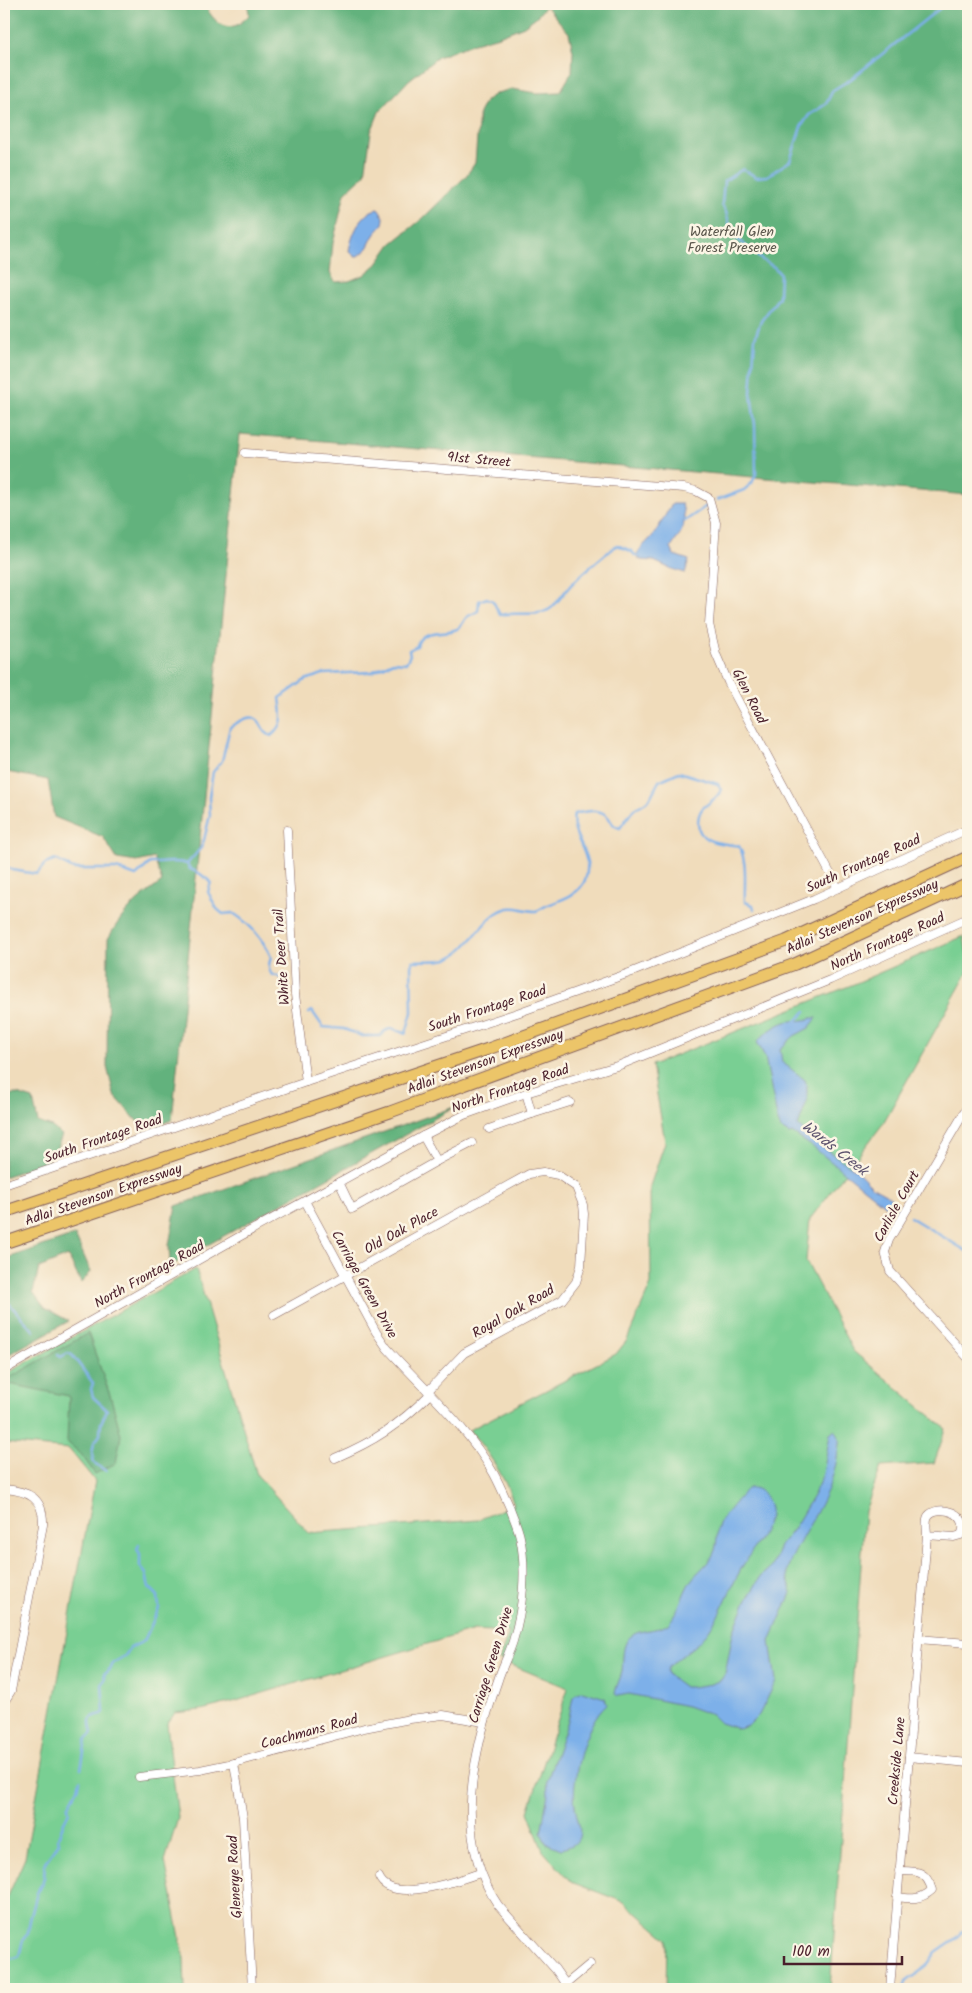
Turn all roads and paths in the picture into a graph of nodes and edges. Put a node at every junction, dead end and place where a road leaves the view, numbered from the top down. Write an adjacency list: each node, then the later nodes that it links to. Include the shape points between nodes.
1 (245, 453): 2 (street, 91st Street, via 684,488)
2 (709, 498): 7 (street, Glen Road, via 716,523 709,614 716,654)
3 (968, 829): 7 (street, South Frontage Road)
4 (287, 830): 9 (street, White Deer Trail, via 295,994)
5 (968, 857): 22 (highway, Adlai Stevenson Expressway, via 786,941 488,1049)
6 (968, 884): 23 (highway, Adlai Stevenson Expressway, via 795,964 390,1112)
7 (838, 888): 9 (street, South Frontage Road, via 632,972)
8 (968, 918): 10 (street, North Frontage Road, via 830,980 620,1064)
9 (306, 1082): 20 (street, South Frontage Road)
10 (526, 1093): 13 (street); 15 (street, North Frontage Road, via 464,1115)
11 (570, 1102): 13 (street)
12 (968, 1106): 26 (street, Carlisle Court, via 885,1252 890,1271)
13 (532, 1114): 14 (street)
14 (489, 1129)
15 (423, 1136): 17 (street); 19 (street, North Frontage Road)
16 (472, 1143): 17 (street)
17 (437, 1162): 19 (street, via 352,1209)
18 (513, 1181): 24 (street, Old Oak Place); 28 (street, Royal Oak Road, via 529,1174 549,1172 576,1187 584,1214 581,1266 576,1282 562,1300 464,1354)
19 (339, 1182): 21 (street, North Frontage Road)
20 (4, 1185)
21 (305, 1201): 24 (street, Carriage Green Drive); 27 (street, North Frontage Road)
22 (4, 1212)
23 (4, 1243)
24 (345, 1276): 25 (street, Old Oak Place); 28 (street, Carriage Green Drive, via 387,1348)
25 (274, 1315)
26 (968, 1358)
27 (4, 1370)
28 (429, 1393): 29 (street, Royal Oak Road, via 395,1426 361,1447); 35 (street, Carriage Green Drive, via 493,1472 520,1535 523,1583 519,1618)
29 (335, 1458)
30 (4, 1489): 34 (street, via 29,1494 41,1507 43,1516 11,1691)
31 (928, 1535): 31 (street, Creekside Lane, via 961,1535 966,1526 965,1519 957,1512 933,1512 926,1523); 32 (street, Creekside Lane)
32 (918, 1640): 33 (street); 36 (street, Creekside Lane)
33 (968, 1643)
34 (4, 1702)
35 (484, 1722): 37 (street, Coachmans Road, via 443,1715 410,1718); 41 (street, Carriage Green Drive, via 471,1792 471,1836)
36 (908, 1757): 38 (street); 40 (street, Creekside Lane)
37 (234, 1763): 39 (street, Coachmans Road); 46 (street, Glenerye Road, via 243,1818)
38 (968, 1763)
39 (140, 1777)
40 (899, 1872): 43 (street, Creekside Lane); 43 (street, via 921,1873 929,1879 932,1890 915,1899)
41 (480, 1873): 42 (street, via 415,1890 388,1886); 45 (street, Carriage Green Drive, via 498,1904 555,1969)
42 (380, 1876)
43 (897, 1897): 47 (street, Creekside Lane)
44 (590, 1964): 45 (street)
45 (565, 1988)
46 (252, 1989)
47 (890, 1989)

